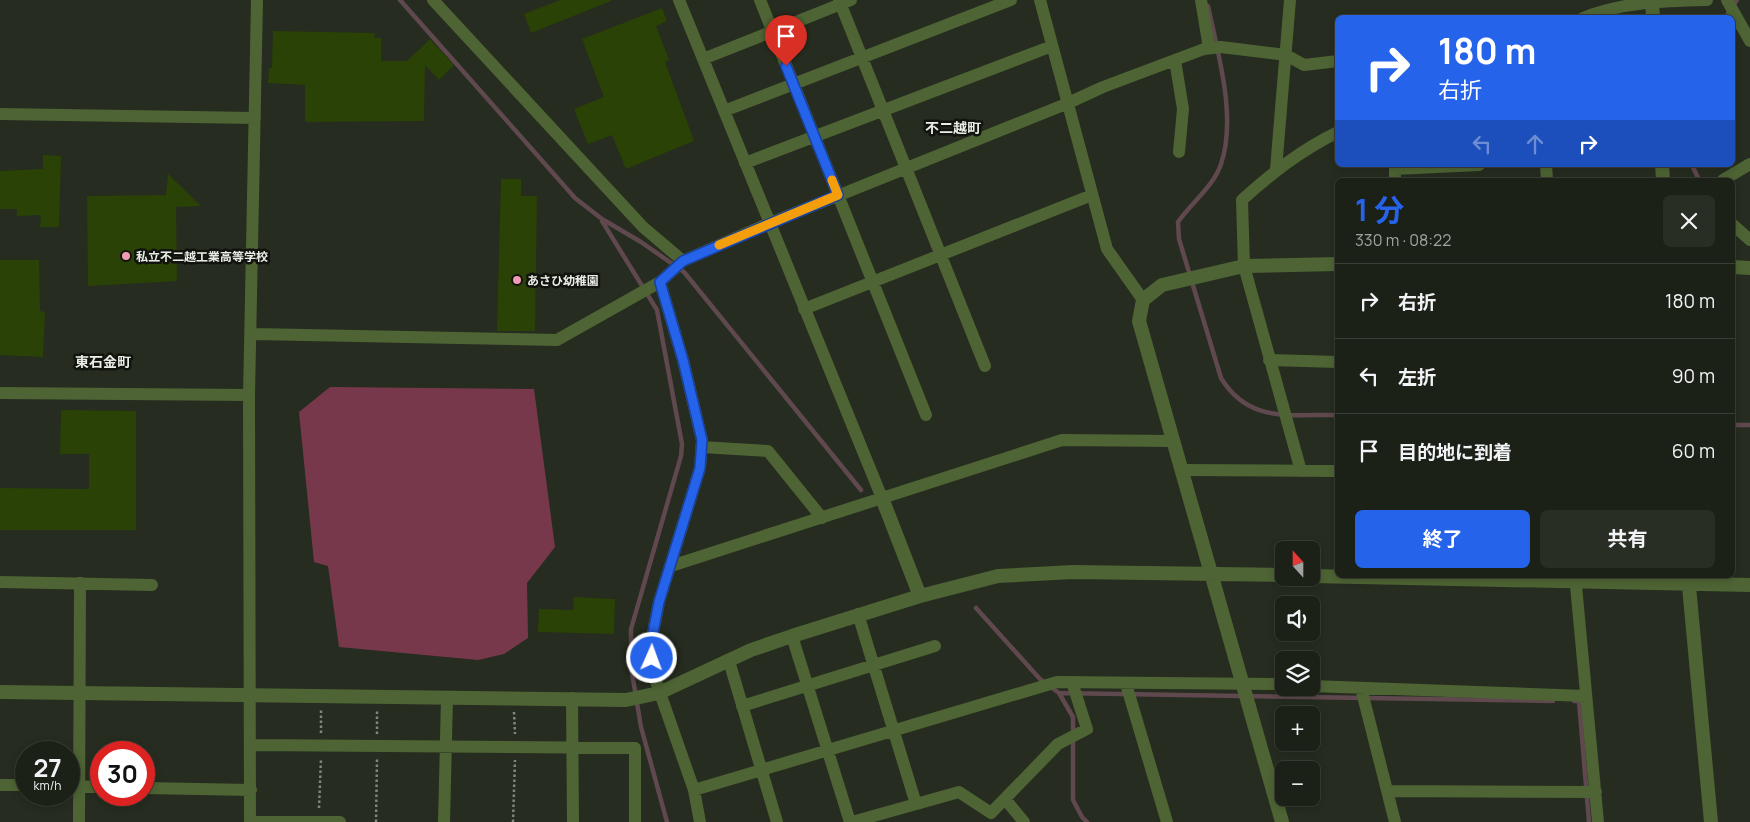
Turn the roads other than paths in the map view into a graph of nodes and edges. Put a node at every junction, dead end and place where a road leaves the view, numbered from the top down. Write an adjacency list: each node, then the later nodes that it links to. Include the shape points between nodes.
1 (257, 0): 29 (street)
2 (433, 0): 46 (street, via 643,227)
3 (760, 0): 15 (street)
4 (1010, 0): 20 (street)
5 (1040, 0): 17 (street)
6 (1201, 0): 18 (street)
7 (1290, 0): 19 (street)
8 (1707, 0): 12 (street)
9 (1727, 0): 16 (street)
10 (682, 1): 21 (street)
11 (844, 1): 15 (street); 20 (street)
12 (1652, 1): 13 (street); 14 (street)
13 (1590, 15)
14 (1653, 15)
15 (772, 31): 21 (street); 24 (street)
16 (1750, 40)
17 (1052, 46): 25 (street); 27 (street)
18 (1215, 48): 19 (street); 22 (street)
19 (1286, 55): 23 (street, via 1304,65); 37 (street)
20 (862, 58): 24 (street); 27 (street)
21 (703, 59): 26 (street)
22 (1175, 60): 25 (street); 32 (street, via 1183,109)
23 (1335, 61)
24 (794, 84): 26 (street); 31 (street)
25 (1066, 104): 36 (street); 41 (street)
26 (724, 111): 33 (street)
27 (883, 111): 31 (street); 36 (street)
28 (0, 114): 29 (street)
29 (256, 118): 55 (street)
30 (1335, 133): 37 (street)
31 (815, 137): 33 (street); 40 (street)
32 (1179, 152)
33 (745, 163): 42 (street)
34 (1750, 164): 39 (street)
35 (1437, 167): 38 (street, via 1395,169)
36 (906, 168): 40 (street); 45 (street)
37 (1276, 169): 48 (street, via 1242,200)
38 (1395, 178)
39 (1726, 178)
40 (838, 195): 42 (street); 52 (street)
41 (1092, 195): 45 (street); 53 (street, via 1107,249)
42 (770, 223): 46 (street); 54 (street)
43 (1735, 227): 44 (street)
44 (1750, 240)
45 (940, 255): 52 (street); 58 (street)
46 (683, 261): 51 (street)
47 (1335, 264): 48 (street)
48 (1244, 266): 53 (street, via 1162,285); 56 (street)
49 (1735, 267): 50 (street)
50 (1750, 268)
51 (660, 282): 55 (street, via 557,340); 63 (street, via 685,369)
52 (872, 282): 54 (street); 61 (street)
53 (1143, 300): 62 (street, via 1139,321)
54 (804, 309): 67 (street)
55 (250, 334): 60 (street)
56 (1269, 360): 57 (street); 65 (street)
57 (1335, 362)
58 (985, 366)
59 (0, 393): 60 (street)
60 (249, 395): 97 (street)
61 (926, 415)
62 (1174, 441): 64 (street); 67 (street, via 1062,440)
63 (702, 447): 68 (street, via 768,451); 69 (street, via 700,468)
64 (1181, 470): 65 (street); 70 (street)
65 (1301, 471): 66 (street)
66 (1335, 471)
67 (882, 498): 68 (street); 81 (street)
68 (822, 518): 69 (street)
69 (671, 566): 96 (street, via 659,602 651,643 653,673)
70 (1210, 573): 71 (street); 81 (street, via 1073,572 998,576); 88 (street)
71 (1275, 575)
72 (1320, 576): 73 (street)
73 (1335, 576)
74 (1487, 578): 75 (street)
75 (1575, 579): 76 (street); 98 (street)
76 (1689, 579): 80 (street); 134 (street)
77 (0, 582): 78 (street)
78 (80, 584): 79 (street); 95 (street)
79 (152, 585)
80 (1750, 585)
81 (920, 596): 82 (street)
82 (858, 614): 83 (street); 86 (street)
83 (792, 636): 85 (street); 91 (street)
84 (935, 646): 86 (street)
85 (729, 661): 96 (street); 101 (street)
86 (874, 665): 91 (street); 102 (street)
87 (1072, 682): 89 (street); 102 (street, via 1057,682); 116 (street, via 1087,729 1058,744)
88 (1242, 682): 89 (street); 90 (street); 131 (street)
89 (1126, 684): 130 (street)
90 (1275, 684)
91 (807, 686): 101 (street); 107 (street)
92 (1320, 686): 93 (street)
93 (1362, 688): 98 (street); 114 (street)
94 (0, 692): 95 (street)
95 (80, 694): 97 (street); 103 (street)
96 (659, 694): 100 (street, via 626,700); 113 (street)
97 (251, 696): 99 (street); 104 (street)
98 (1586, 696): 115 (street)
99 (447, 698): 100 (street); 105 (street)
100 (572, 698): 106 (street)
101 (742, 706): 108 (street)
102 (894, 731): 107 (street); 117 (street)
103 (77, 741)
104 (251, 744): 105 (street); 112 (street)
105 (446, 747): 106 (street); 123 (street)
106 (573, 748): 124 (street); 125 (street, via 635,748)
107 (827, 750): 108 (street); 128 (street)
108 (762, 770): 113 (street); 127 (street)
109 (0, 785): 110 (street)
110 (15, 785)
111 (155, 788): 112 (street)
112 (250, 790): 121 (street)
113 (694, 790): 126 (street)
114 (1387, 791): 115 (street); 132 (street)
115 (1596, 792): 133 (street)
116 (1005, 799): 117 (street, via 992,813 959,792); 129 (street)
117 (916, 804): 119 (street)
118 (77, 806): 120 (street)
119 (888, 817): 128 (street)
120 (79, 822)
121 (250, 822): 122 (street)
122 (340, 822)
123 (444, 822)
124 (573, 822)
125 (635, 822)
126 (700, 822)
127 (777, 822)
128 (851, 822)
129 (1024, 822)
130 (1167, 822)
131 (1282, 822)
132 (1395, 822)
133 (1598, 822)
134 (1711, 822)

